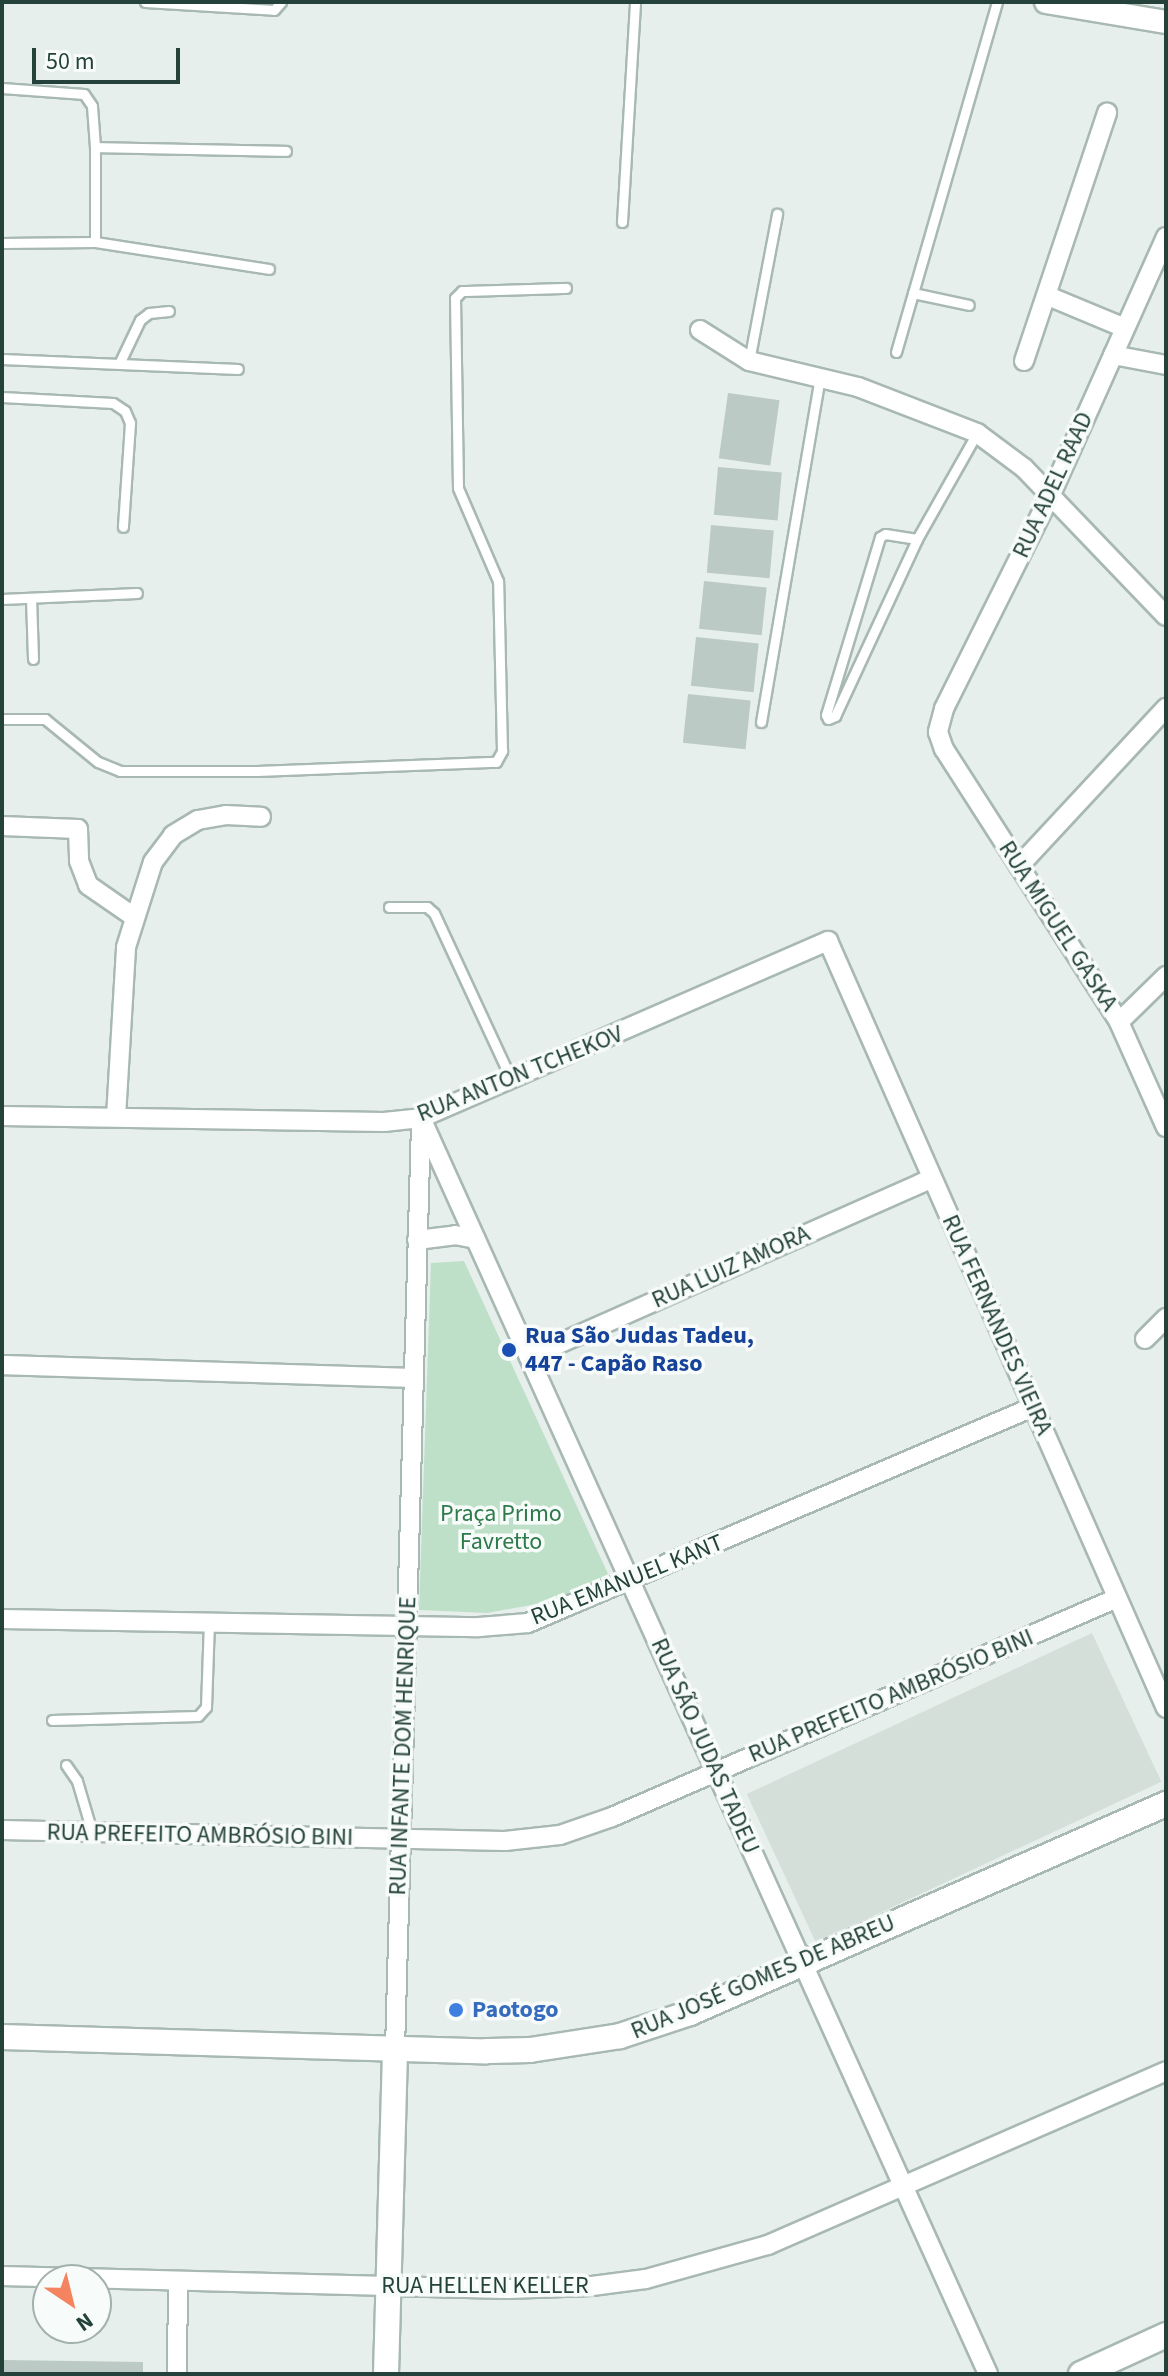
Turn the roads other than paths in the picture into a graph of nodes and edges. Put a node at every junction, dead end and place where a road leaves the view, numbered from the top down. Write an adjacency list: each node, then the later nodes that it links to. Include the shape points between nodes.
1 (145, 2): 2 (lane, via 274,10)
2 (281, 2)
3 (635, 2): 12 (lane)
4 (997, 2): 18 (lane)
5 (1047, 2): 6 (street)
6 (1166, 22)
7 (2, 88): 9 (lane, via 84,94 92,106)
8 (1107, 113): 19 (street)
9 (95, 147): 10 (lane); 14 (lane)
10 (286, 151)
11 (777, 214): 27 (lane)
12 (622, 222)
13 (1166, 237): 22 (street, RUA ADEL RAAD)
14 (95, 242): 15 (lane); 16 (lane)
15 (2, 243)
16 (269, 269)
17 (566, 288): 44 (lane, via 462,291 455,298 458,488 498,581 502,751 496,762 120,771 98,762 45,719)
18 (913, 293): 20 (lane); 24 (lane)
19 (1048, 296): 22 (street); 28 (street)
20 (969, 305)
21 (169, 311): 29 (lane, via 149,313 140,320)
22 (1125, 328): 25 (street, RUA ADEL RAAD)
23 (700, 330): 27 (street)
24 (896, 352)
25 (1113, 355): 30 (street); 35 (street, RUA ADEL RAAD)
26 (2, 359): 29 (lane)
27 (749, 361): 32 (street)
28 (1024, 361)
29 (119, 364): 31 (lane)
30 (1166, 365)
31 (238, 369)
32 (820, 377): 34 (street, via 902,401); 45 (lane)
33 (2, 397): 36 (lane, via 113,403 125,411 130,423)
34 (977, 433): 35 (street); 37 (lane)
35 (1050, 496): 41 (street); 46 (street, RUA ADEL RAAD, via 944,709)
36 (123, 527)
37 (917, 539): 37 (lane, via 835,716 828,719 880,537)
38 (137, 593): 39 (lane)
39 (31, 598): 40 (lane); 42 (lane)
40 (2, 599)
41 (1166, 616)
42 (33, 659)
43 (1166, 708): 49 (street)
44 (2, 719)
45 (761, 722)
46 (938, 732): 49 (street, RUA MIGUEL GASKA)
47 (261, 817): 51 (street, via 214,816 173,835 153,862)
48 (2, 826): 51 (street, via 78,829 79,861 88,885)
49 (1019, 866): 54 (street, RUA MIGUEL GASKA)
50 (389, 907): 55 (lane, via 427,907 434,913)
51 (134, 917): 57 (street, via 123,970)
52 (828, 941): 55 (street, RUA ANTON TCHEKOV); 60 (street, RUA FERNANDES VIEIRA)
53 (1166, 976): 54 (street)
54 (1119, 1022): 59 (street, RUA MIGUEL GASKA)
55 (512, 1081): 58 (street, RUA ANTON TCHEKOV)
56 (2, 1116): 57 (street, RUA ANTON TCHEKOV)
57 (116, 1117): 58 (street, RUA ANTON TCHEKOV, via 384,1122)
58 (421, 1118): 61 (street, RUA SÃO JUDAS TADEU); 62 (street, RUA INFANTE DOM HENRIQUE)
59 (1166, 1127)
60 (932, 1178): 65 (street, RUA LUIZ AMORA); 68 (street, RUA FERNANDES VIEIRA)
61 (476, 1239): 62 (street, via 455,1235); 65 (street, RUA SÃO JUDAS TADEU)
62 (417, 1240): 67 (street, RUA INFANTE DOM HENRIQUE)
63 (1166, 1318): 64 (street)
64 (1145, 1339)
65 (529, 1357): 69 (street, RUA SÃO JUDAS TADEU)
66 (2, 1365): 67 (street)
67 (413, 1378): 73 (street, RUA INFANTE DOM HENRIQUE)
68 (1033, 1407): 69 (street, RUA EMANUEL KANT); 70 (street, RUA FERNANDES VIEIRA)
69 (630, 1581): 73 (street, RUA EMANUEL KANT, via 528,1623); 77 (street, RUA SÃO JUDAS TADEU)
70 (1117, 1598): 74 (street, RUA FERNANDES VIEIRA); 77 (street, RUA PREFEITO AMBRÓSIO BINI)
71 (2, 1619): 72 (street, RUA EMANUEL KANT)
72 (209, 1623): 73 (street, RUA EMANUEL KANT); 75 (lane, via 206,1707 198,1716)
73 (406, 1626): 81 (street, RUA INFANTE DOM HENRIQUE)
74 (1166, 1708)
75 (52, 1720)
76 (66, 1765): 80 (lane, via 77,1781)
77 (716, 1772): 81 (street, RUA PREFEITO AMBRÓSIO BINI, via 560,1835 505,1841); 82 (street, RUA SÃO JUDAS TADEU)
78 (1166, 1804): 82 (main road, RUA JOSÉ GOMES DE ABREU)
79 (2, 1830): 80 (street, RUA PREFEITO AMBRÓSIO BINI)
80 (92, 1832): 81 (street, RUA PREFEITO AMBRÓSIO BINI)
81 (401, 1839): 84 (street, RUA INFANTE DOM HENRIQUE)
82 (803, 1963): 84 (main road, RUA JOSÉ GOMES DE ABREU, via 657,2026 620,2036 530,2050); 86 (street, RUA SÃO JUDAS TADEU)
83 (2, 2037): 84 (main road, RUA JOSÉ GOMES DE ABREU)
84 (395, 2049): 89 (main road, RUA INFANTE DOM HENRIQUE)
85 (1166, 2071): 86 (street, RUA HELLEN KELLER)
86 (904, 2187): 89 (street, RUA HELLEN KELLER, via 768,2245 646,2279 545,2289); 94 (street, RUA SÃO JUDAS TADEU)
87 (2, 2276): 88 (street, RUA HELLEN KELLER)
88 (178, 2281): 89 (street, RUA HELLEN KELLER); 92 (street)
89 (388, 2286): 93 (main road, RUA INFANTE DOM HENRIQUE)
90 (1166, 2335): 91 (main road)
91 (1113, 2367): 95 (main road)
92 (177, 2374)
93 (386, 2374)
94 (988, 2374)
95 (1081, 2374)

